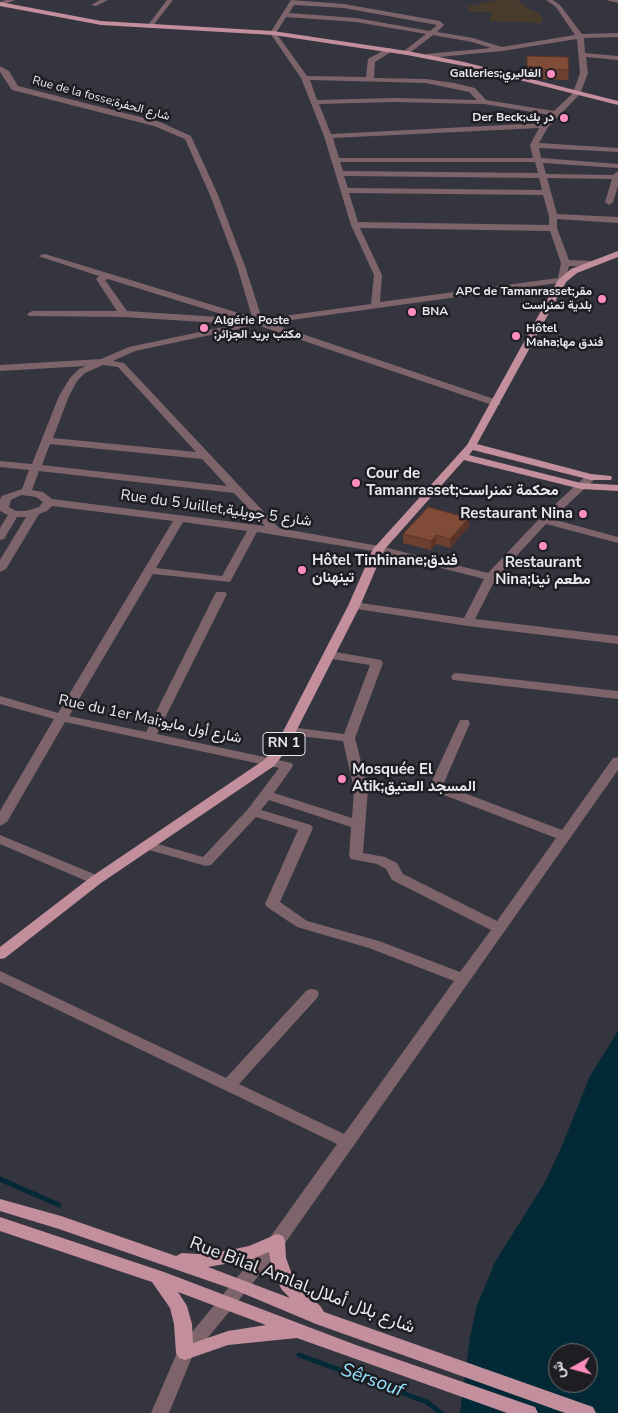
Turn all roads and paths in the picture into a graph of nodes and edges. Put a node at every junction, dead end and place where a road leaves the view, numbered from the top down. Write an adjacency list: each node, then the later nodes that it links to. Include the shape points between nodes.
1 (12, 0): 8 (street)
2 (105, 0): 9 (street)
3 (170, 0): 11 (street)
4 (549, 0): 15 (street, via 558,6)
5 (611, 0): 6 (street)
6 (618, 1)
7 (294, 2): 10 (street); 13 (street, via 440,23)
8 (1, 4): 11 (main road, via 89,21)
9 (94, 6)
10 (285, 15): 12 (street); 13 (street, via 347,19)
11 (150, 26): 12 (main road)
12 (273, 33): 16 (main road); 25 (street)
13 (432, 33): 17 (street, via 473,40); 18 (street)
14 (618, 35): 15 (street)
15 (580, 36): 17 (street); 20 (street)
16 (388, 50): 18 (main road); 26 (street, via 371,61)
17 (502, 50): 19 (street)
18 (407, 53): 21 (main road)
19 (464, 54): 21 (street); 23 (street)
20 (583, 55): 22 (street); 27 (street, via 584,73)
21 (429, 56): 23 (main road)
22 (618, 58)
23 (464, 64): 27 (main road)
24 (0, 68): 58 (street, Rue de la fosse;شارع الحفرة, via 15,88 157,124 188,138 214,195)
25 (305, 78): 26 (street); 28 (street)
26 (370, 79): 29 (street, via 454,85 472,90)
27 (576, 94): 30 (main road); 31 (street)
28 (314, 102): 29 (street); 33 (street)
29 (484, 102): 31 (street)
30 (618, 103)
31 (557, 114): 32 (street)
32 (545, 125): 33 (street); 34 (street)
33 (328, 136): 36 (street)
34 (534, 145): 35 (street); 37 (street)
35 (618, 150)
36 (334, 160): 37 (street); 39 (street)
37 (537, 160): 38 (street); 41 (street)
38 (618, 166)
39 (338, 173): 41 (street); 42 (street)
40 (617, 175): 41 (street); 44 (street)
41 (541, 176): 43 (street)
42 (344, 190): 43 (street); 47 (street)
43 (546, 193): 45 (street)
44 (609, 202)
45 (552, 216): 46 (street); 48 (street)
46 (618, 220)
47 (355, 225): 48 (street); 55 (street, via 378,275)
48 (553, 228): 51 (street)
49 (618, 254): 52 (main road)
50 (42, 256): 53 (street)
51 (565, 263): 52 (street); 54 (street)
52 (591, 264): 54 (main road)
53 (107, 276): 57 (street, via 100,279); 58 (street)
54 (562, 280): 55 (street); 61 (main road)
55 (375, 306): 58 (street)
56 (32, 314): 57 (street)
57 (124, 314): 58 (street)
58 (258, 322): 59 (street, via 132,349); 61 (street)
59 (101, 362): 60 (street); 62 (street, via 72,380); 64 (street, via 120,365)
60 (0, 368)
61 (496, 403): 63 (main road)
62 (46, 440): 64 (street); 67 (street)
63 (471, 446): 65 (main road, RN 1); 68 (main road)
64 (204, 456): 72 (street)
65 (462, 456): 70 (main road); 84 (main road, RN 1)
66 (0, 464): 67 (street)
67 (35, 468): 72 (street); 73 (street)
68 (591, 477): 69 (main road); 70 (street)
69 (618, 479)
70 (581, 486): 71 (main road); 79 (street)
71 (618, 488)
72 (237, 490): 81 (street)
73 (26, 492): 74 (street); 75 (street, Rue du 5 Juillet,شارع 5 جويلية, via 39,494)
74 (3, 498): 77 (street, via 4,509)
75 (49, 502): 76 (street); 78 (street, Rue du 5 Juillet,شارع 5 جويلية)
76 (34, 513): 77 (street); 85 (street)
77 (14, 514): 82 (street)
78 (180, 518): 80 (street, Rue du 5 Juillet,شارع 5 جويلية); 86 (street)
79 (544, 520): 83 (street); 87 (street)
80 (254, 528): 81 (street, Rue du 5 Juillet,شارع 5 جويلية); 86 (street, via 226,580)
81 (276, 531): 84 (street, Rue du 5 Juillet,شارع 5 جويلية)
82 (0, 537)
83 (618, 540)
84 (379, 549): 87 (street, Rue du 5 Juillet,شارع 5 جويلية); 89 (main road, RN 1)
85 (0, 569)
86 (149, 570): 96 (street)
87 (491, 577): 90 (street)
88 (221, 594): 99 (street)
89 (354, 606): 90 (street); 92 (main road, RN 1)
90 (468, 622): 91 (street)
91 (618, 640)
92 (330, 655): 98 (main road, RN 1); 100 (street, via 377,663)
93 (457, 677): 94 (street)
94 (618, 695)
95 (0, 700): 96 (street, Rue du 1er Mai;شارع أول مايو)
96 (63, 718): 99 (street, Rue du 1er Mai;شارع أول مايو); 105 (street)
97 (464, 723): 107 (street, via 436,787)
98 (290, 731): 100 (street); 102 (main road, RN 1, via 280,751)
99 (150, 736): 102 (street, Rue du 1er Mai;شارع أول مايو)
100 (349, 738): 106 (street, via 360,789)
101 (618, 761): 107 (street)
102 (269, 763): 103 (street, Rue du 1er Mai;شارع أول مايو, via 287,766); 109 (main road, RN 1)
103 (267, 794): 104 (street, Rue du 1er Mai;شارع أول مايو); 106 (street)
104 (253, 812): 109 (street, Rue du 1er Mai;شارع أول مايو, via 206,862); 114 (street, via 306,828 272,904 302,924 374,944)
105 (0, 822)
106 (358, 825): 111 (street, via 356,856 380,860 392,866 397,877)
107 (564, 836): 111 (street)
108 (0, 839): 110 (street)
109 (147, 845): 110 (main road, RN 1)
110 (96, 880): 112 (main road, RN 1)
111 (499, 928): 114 (street)
112 (0, 954)
113 (0, 976): 116 (street)
114 (463, 979): 117 (street)
115 (312, 994): 116 (street)
116 (228, 1086): 117 (street)
117 (347, 1142): 120 (street)
118 (0, 1205): 121 (main road, Rue Bilal Amlal,شارع بلال أملال)
119 (0, 1224): 122 (main road)
120 (277, 1242): 121 (main road, via 226,1258); 123 (street); 125 (main road, via 277,1258 288,1285)
121 (170, 1260): 123 (main road, Rue Bilal Amlal,شارع بلال أملال)
122 (158, 1277): 124 (main road); 127 (main road, via 178,1306)
123 (241, 1285): 124 (street); 125 (main road, Rue Bilal Amlal,شارع بلال أملال)
124 (226, 1303): 126 (main road); 127 (street)
125 (322, 1319): 130 (main road, Rue Bilal Amlal,شارع بلال أملال)
126 (306, 1334): 127 (main road, via 278,1331 228,1338); 129 (main road)
127 (185, 1353): 128 (street)
128 (160, 1413)
129 (529, 1413)
130 (587, 1413)

